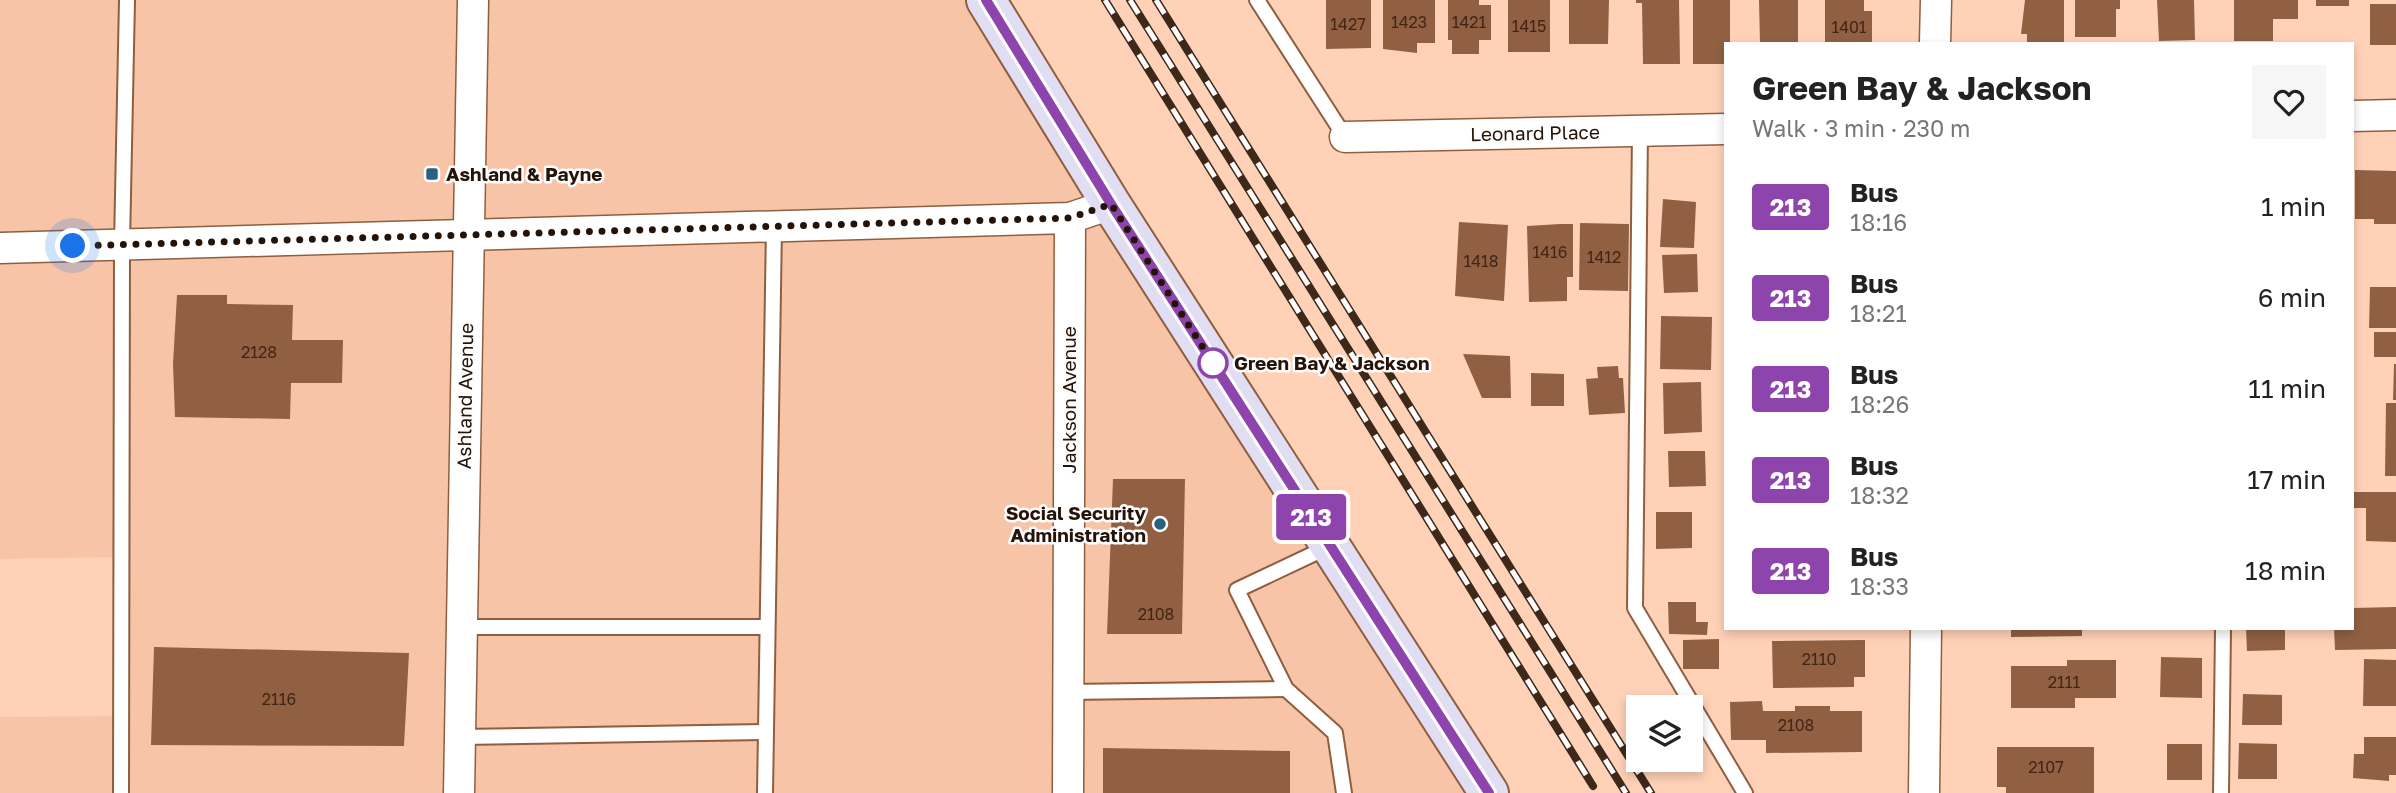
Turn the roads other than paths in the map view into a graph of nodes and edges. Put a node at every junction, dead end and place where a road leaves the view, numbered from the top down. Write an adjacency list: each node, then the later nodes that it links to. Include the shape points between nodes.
1 (127, 0): 16 (lane)
2 (473, 0): 15 (street, Ashland Avenue)
3 (986, 0): 12 (main road)
4 (1256, 0): 11 (lane)
5 (1936, 0): 6 (street)
6 (1936, 42)
7 (2396, 115): 8 (street)
8 (2354, 116)
9 (1724, 129): 10 (street, Leonard Place)
10 (1640, 131): 11 (street, Leonard Place); 33 (lane, via 1635,608)
11 (1345, 137)
12 (1111, 204): 13 (street); 18 (main road)
13 (1070, 218): 14 (street); 24 (street, Jackson Avenue)
14 (774, 226): 15 (street); 20 (lane)
15 (468, 235): 16 (street); 19 (street, Ashland Avenue)
16 (122, 244): 17 (street); 27 (lane)
17 (0, 248)
18 (1330, 546): 23 (lane, via 1237,590); 32 (main road)
19 (460, 626): 20 (lane); 26 (street, Ashland Avenue)
20 (767, 627): 25 (lane)
21 (1926, 630): 34 (street)
22 (2223, 630): 35 (lane)
23 (1286, 689): 24 (lane); 31 (lane, via 1335,733)
24 (1068, 692): 30 (street, Jackson Avenue)
25 (766, 732): 26 (lane); 29 (lane)
26 (460, 737): 28 (street, Ashland Avenue)
27 (121, 793)
28 (459, 793)
29 (765, 793)
30 (1068, 793)
31 (1344, 793)
32 (1489, 793)
33 (1745, 793)
34 (1924, 793)
35 (2221, 793)

